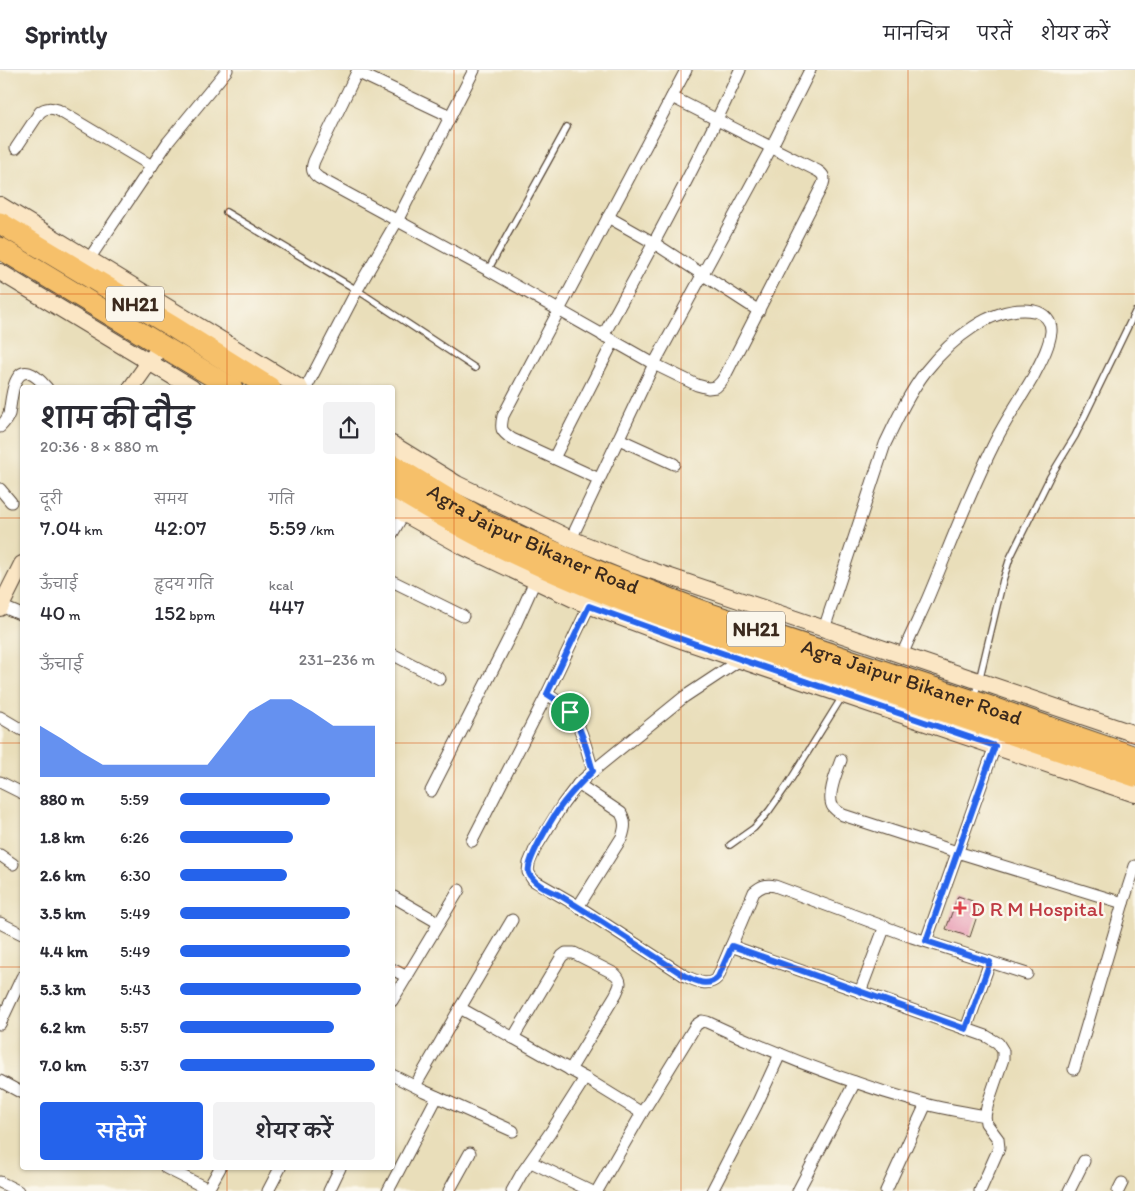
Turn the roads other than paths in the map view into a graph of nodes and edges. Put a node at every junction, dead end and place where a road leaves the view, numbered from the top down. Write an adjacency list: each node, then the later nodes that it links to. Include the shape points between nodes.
1 (227, 70): 13 (street)
2 (474, 70): 8 (street)
3 (686, 70): 7 (street)
4 (740, 70): 9 (street)
5 (810, 70): 12 (street)
6 (358, 71): 8 (street); 17 (street, via 312,170 319,178)
7 (672, 97): 9 (street); 16 (street)
8 (450, 116): 17 (street)
9 (718, 120): 12 (street); 19 (street)
10 (567, 127): 22 (lane)
11 (16, 148): 13 (street, via 40,112 48,108 58,110)
12 (771, 148): 24 (street); 27 (street, via 823,174 824,180)
13 (152, 166): 21 (street)
14 (0, 204): 21 (street)
15 (226, 212): 25 (lane)
16 (608, 217): 19 (street); 26 (street)
17 (397, 221): 22 (street); 25 (street)
18 (0, 223): 30 (highway, NH21)
19 (654, 243): 24 (street); 29 (street)
20 (0, 248): 30 (highway, NH21)
21 (89, 259): 33 (street)
22 (488, 270): 26 (street)
23 (0, 272): 30 (street)
24 (703, 275): 27 (street); 31 (street)
25 (357, 290): 32 (lane); 39 (street)
26 (559, 311): 29 (street); 43 (street, via 501,424 504,433 512,439)
27 (759, 311): 31 (street, via 726,376 716,387 697,385)
28 (1135, 312): 64 (lane, via 1075,436 1050,477 1010,558)
29 (608, 339): 31 (street); 43 (street)
30 (162, 344): 33 (highway, NH21); 35 (street); 36 (street); 37 (highway, NH21)
31 (654, 364): 41 (street)
32 (475, 368)
33 (265, 379): 38 (street)
34 (44, 385): 40 (street, via 30,372 21,374 13,388 5,423)
35 (132, 385)
36 (190, 385)
37 (227, 385)
38 (288, 385)
39 (308, 385)
40 (0, 427)
41 (619, 439): 44 (street); 46 (street)
42 (395, 446): 51 (street, via 457,484)
43 (554, 458): 46 (street)
44 (674, 464)
45 (395, 466): 67 (highway, Agra Jaipur Bikaner Road / NH21, via 487,522 600,572 704,612)
46 (600, 480): 51 (street)
47 (395, 488): 75 (highway, Agra Jaipur Bikaner Road / NH21, via 477,535 591,588 703,630)
48 (0, 490): 49 (street)
49 (12, 502)
50 (398, 510): 53 (street)
51 (571, 539): 59 (street, via 638,566)
52 (20, 568): 56 (street)
53 (535, 581): 55 (street); 78 (street)
54 (395, 582): 58 (street)
55 (589, 606): 62 (street); 65 (street)
56 (0, 607): 57 (street)
57 (20, 614)
58 (464, 616)
59 (824, 629): 60 (street); 60 (street, via 885,444 926,371 953,342 980,322 1002,313 1036,311 1046,316 1050,323 1047,347 990,452)
60 (902, 655): 64 (street)
61 (395, 656): 63 (street)
62 (740, 660): 66 (street); 74 (street, via 684,697)
63 (440, 679)
64 (980, 681): 67 (lane); 70 (street)
65 (547, 694): 74 (street, via 570,712 586,746); 81 (street)
66 (844, 695): 71 (street); 82 (lane, via 769,811 754,828)
67 (973, 701): 72 (highway, Agra Jaipur Bikaner Road / NH21)
68 (0, 717): 69 (street)
69 (20, 729)
70 (1135, 734)
71 (995, 746): 80 (street); 83 (street)
72 (1135, 757)
73 (841, 760): 83 (street, via 830,801 834,809 843,815)
74 (593, 771): 77 (street)
75 (1135, 776)
76 (0, 782): 79 (street)
77 (578, 784): 90 (street, via 621,813 625,828); 90 (street, via 535,849 528,872 533,880)
78 (431, 790)
79 (20, 791)
80 (1135, 794)
81 (472, 841)
82 (730, 845)
83 (957, 852): 89 (street); 96 (street)
84 (0, 855): 85 (street)
85 (12, 864)
86 (1135, 866): 89 (street)
87 (460, 890): 93 (street)
88 (395, 898): 93 (street)
89 (1123, 903): 110 (street)
90 (578, 907): 97 (street, via 700,983 707,984 718,977)
91 (512, 920): 105 (street)
92 (0, 923): 95 (street)
93 (439, 923): 101 (street)
94 (884, 926): 96 (street); 97 (street, via 768,885 754,892); 103 (street)
95 (20, 933)
96 (926, 941): 98 (street)
97 (732, 946): 103 (street)
98 (990, 962): 100 (street); 107 (street)
99 (395, 971): 101 (street)
100 (1027, 974)
101 (407, 977): 104 (street)
102 (20, 981): 106 (street)
103 (860, 992): 107 (street)
104 (395, 996)
105 (460, 1008): 108 (street); 116 (street)
106 (0, 1024)
107 (966, 1029): 121 (street, via 998,1042 1003,1051 1004,1059)
108 (513, 1038): 111 (street); 111 (street, via 566,953 574,953 615,974 620,979 616,994)
109 (780, 1054): 115 (street); 120 (street, via 702,1021 696,1025); 140 (street)
110 (1074, 1069)
111 (570, 1070): 113 (street)
112 (395, 1076): 116 (street)
113 (585, 1078): 120 (street); 125 (street)
114 (0, 1081): 117 (street)
115 (854, 1082): 119 (street); 141 (street)
116 (415, 1086): 118 (street)
117 (20, 1089)
118 (437, 1097): 122 (street); 136 (street)
119 (926, 1104): 121 (street); 142 (street)
120 (642, 1113): 139 (street)
121 (985, 1116): 143 (street, via 986,1123 998,1139 999,1148)
122 (513, 1131)
123 (470, 1153): 137 (street)
124 (1084, 1161): 144 (street)
125 (530, 1162): 132 (street); 138 (street)
126 (170, 1170): 131 (street)
127 (219, 1170): 131 (street)
128 (279, 1170): 134 (street)
129 (339, 1170): 135 (street)
130 (0, 1182): 133 (street)
131 (208, 1190)
132 (514, 1190)
133 (18, 1191)
134 (268, 1191)
135 (329, 1191)
136 (388, 1191)
137 (449, 1191)
138 (591, 1191)
139 (597, 1191)
140 (712, 1191)
141 (798, 1191)
142 (886, 1191)
143 (980, 1191)
144 (1069, 1191)

